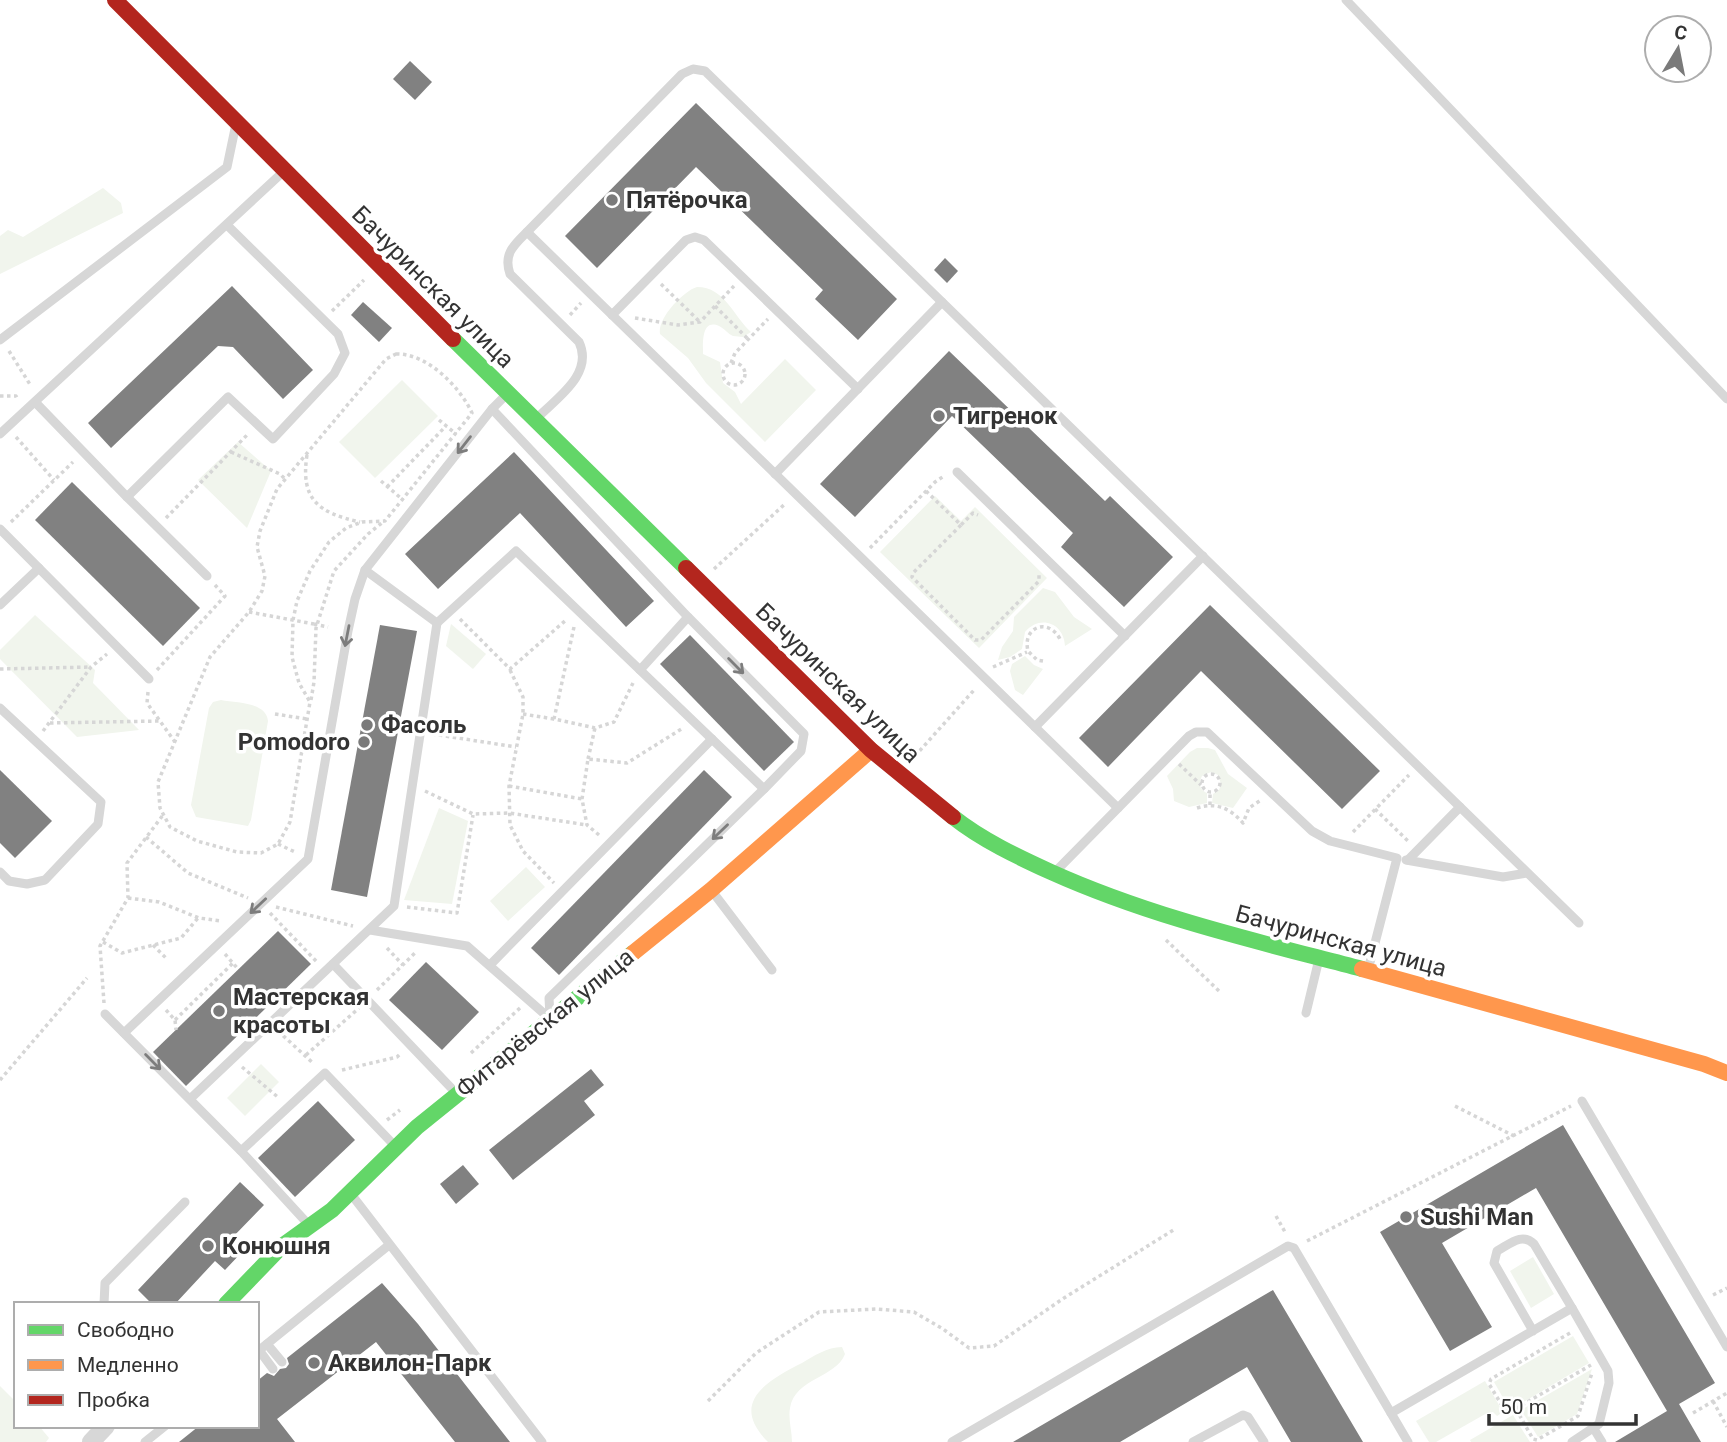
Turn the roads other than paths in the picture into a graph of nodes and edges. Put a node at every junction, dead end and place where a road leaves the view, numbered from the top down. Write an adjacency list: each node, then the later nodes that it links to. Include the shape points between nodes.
1 (114, 0): 3 (street, Бачуринская улица)
2 (1346, 0): 12 (lane)
3 (236, 123): 4 (street, Бачуринская улица); 9 (lane, via 227,167)
4 (285, 171): 5 (lane); 11 (street, Бачуринская улица)
5 (227, 225): 13 (lane); 19 (lane, via 338,334 345,353 334,374 273,439 228,397)
6 (527, 232): 7 (lane, via 682,74 698,69); 8 (lane); 15 (lane, via 511,249 510,274 579,342 583,353 579,375)
7 (942, 302): 10 (lane); 21 (lane)
8 (612, 315): 10 (lane, via 686,240 695,237 704,240); 18 (lane)
9 (1, 339)
10 (858, 389): 18 (lane)
11 (508, 393): 14 (lane); 15 (street, Бачуринская улица)
12 (1727, 399)
13 (35, 402): 16 (lane); 19 (lane)
14 (492, 409): 23 (lane, one-way to 23); 26 (lane)
15 (536, 420): 34 (street, Бачуринская улица)
16 (4, 431)
17 (957, 472): 28 (lane)
18 (775, 474): 32 (lane)
19 (127, 496): 24 (lane)
20 (1, 530): 22 (lane)
21 (1203, 556): 28 (lane); 36 (lane)
22 (39, 568): 25 (lane); 30 (lane)
23 (365, 570): 27 (lane); 54 (lane, one-way to 54, via 348,631 308,859)
24 (207, 576)
25 (0, 605)
26 (688, 617): 29 (lane); 35 (lane, one-way to 35, via 804,734 801,751)
27 (437, 623): 29 (lane, via 516,551); 45 (lane, via 394,906)
28 (1125, 636): 32 (lane)
29 (640, 670): 33 (lane)
30 (149, 679)
31 (0, 708): 40 (lane, via 101,802 98,824 45,880 9,881)
32 (1035, 727): 37 (lane)
33 (712, 739): 35 (lane); 48 (lane)
34 (871, 750): 41 (street, Бачуринская улица, via 960,822); 43 (street, Фитарёвская улица)
35 (764, 789): 53 (lane, one-way to 53, via 549,999)
36 (1460, 807): 39 (lane); 42 (lane)
37 (1118, 808): 38 (lane, via 1192,734 1207,732 1312,831); 41 (lane)
38 (1397, 858): 39 (lane); 50 (lane)
39 (1408, 860): 42 (lane, via 1503,877)
40 (0, 872)
41 (1054, 873): 46 (street, Бачуринская улица, via 1154,913)
42 (1527, 873): 44 (lane)
43 (711, 890): 49 (lane); 53 (street, Фитарёвская улица)
44 (1579, 923)
45 (370, 930): 47 (lane); 48 (lane, via 467,946)
46 (1319, 959): 50 (street, Бачуринская улица); 51 (lane)
47 (333, 964): 56 (lane); 57 (lane)
48 (490, 965): 53 (lane)
49 (772, 970)
50 (1368, 972): 55 (street, Бачуринская улица)
51 (1306, 1013)
52 (105, 1014): 54 (lane)
53 (550, 1019): 56 (street, Фитарёвская улица)
54 (124, 1033): 57 (lane, one-way to 57)
55 (1727, 1073)
56 (457, 1094): 59 (street, Фитарёвская улица)
57 (190, 1099): 60 (lane)
58 (1582, 1101): 69 (lane)
59 (397, 1147): 60 (lane, via 324,1073); 61 (street, Фитарёвская улица)
60 (241, 1151): 63 (lane)
61 (350, 1193): 63 (street, Фитарёвская улица); 64 (lane)
62 (185, 1202): 65 (lane, via 105,1283)
63 (309, 1227): 66 (street, Фитарёвская улица, via 282,1246)
64 (389, 1245): 70 (lane); 79 (lane)
65 (104, 1302)
66 (228, 1302)
67 (1572, 1308): 68 (lane); 68 (lane, via 1530,1240 1519,1238 1497,1251 1494,1259); 76 (lane, via 1608,1371 1601,1419)
68 (1533, 1331): 73 (lane)
69 (1727, 1348)
70 (261, 1349): 71 (lane); 72 (lane)
71 (282, 1362)
72 (273, 1368)
73 (1391, 1413): 80 (lane, via 1294,1248 1287,1246); 83 (lane)
74 (104, 1428): 77 (street)
75 (162, 1428): 78 (lane)
76 (1594, 1429): 84 (lane); 85 (lane)
77 (91, 1442)
78 (145, 1442)
79 (542, 1442)
80 (951, 1442)
81 (1193, 1442): 82 (lane, via 1243,1415)
82 (1264, 1442)
83 (1408, 1442)
84 (1572, 1442)
85 (1602, 1442)

